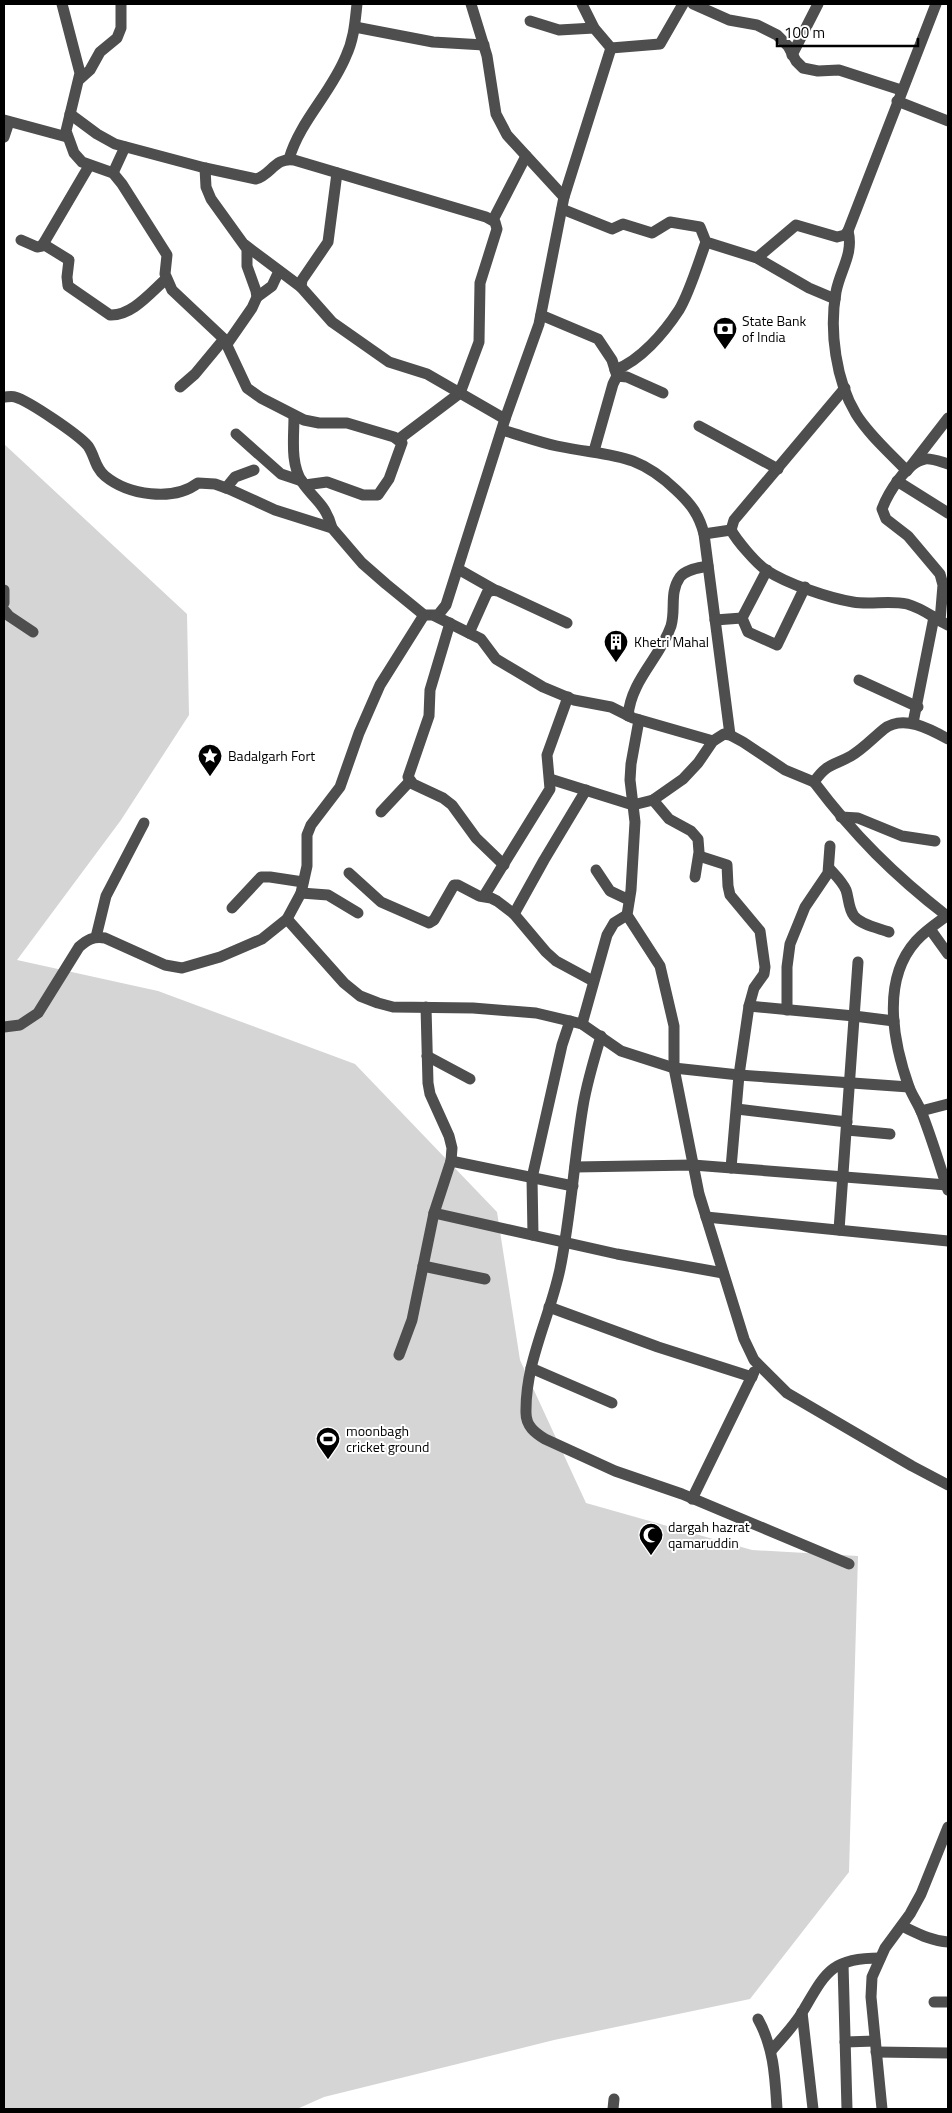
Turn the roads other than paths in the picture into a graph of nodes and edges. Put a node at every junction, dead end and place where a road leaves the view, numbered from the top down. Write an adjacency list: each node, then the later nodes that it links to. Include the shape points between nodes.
1 (62, 4): 16 (street)
2 (121, 4): 16 (street, via 117,38 100,52 90,70)
3 (357, 4): 11 (street)
4 (471, 4): 13 (street)
5 (580, 4): 12 (street)
6 (683, 4): 14 (street, via 660,44)
7 (694, 4): 15 (street, via 729,20 757,25 777,35)
8 (818, 4): 15 (street)
9 (936, 4): 17 (street)
10 (530, 21): 12 (street, via 559,30)
11 (355, 27): 13 (street, via 406,38); 25 (street, via 341,68 298,135)
12 (594, 28): 14 (street)
13 (484, 45): 24 (street, via 496,114 507,135)
14 (611, 48): 30 (street)
15 (792, 55): 17 (street, via 808,70 839,70)
16 (80, 79): 18 (street)
17 (899, 95): 20 (street); 33 (street)
18 (70, 114): 22 (street); 23 (street, via 107,140)
19 (7, 121): 21 (street); 22 (street)
20 (948, 121)
21 (4, 137)
22 (67, 137): 26 (street, via 77,158)
23 (125, 147): 27 (street); 28 (street)
24 (526, 156): 30 (street); 32 (street)
25 (289, 160): 27 (street, via 277,163 256,179); 29 (street)
26 (89, 166): 28 (street); 36 (street)
27 (204, 168): 37 (street, via 211,199)
28 (113, 173): 40 (street, via 167,255)
29 (337, 173): 32 (street); 41 (street, via 328,242 302,280)
30 (564, 197): 31 (street)
31 (562, 210): 35 (street, via 612,229 623,224 652,234 670,222 700,227); 44 (street)
32 (493, 220): 49 (street, via 497,229 480,283 479,342)
33 (848, 231): 38 (street, via 837,237 796,225); 43 (street, via 851,246)
34 (21, 240): 36 (street, via 39,247)
35 (706, 242): 38 (street); 46 (street, via 679,309 654,342)
36 (43, 244): 40 (street, via 70,260 68,286 110,315 129,310)
37 (244, 244): 39 (street); 42 (street)
38 (757, 258): 43 (street)
39 (279, 271): 41 (street); 42 (street, via 272,286)
40 (166, 278): 45 (street, via 178,298)
41 (301, 287): 49 (street, via 332,322 349,335 390,362 426,374)
42 (257, 297): 45 (street)
43 (835, 299): 48 (street, via 836,350)
44 (541, 315): 46 (street, via 598,339 612,360); 54 (street)
45 (225, 342): 47 (street); 52 (street, via 247,388)
46 (616, 373): 50 (street); 58 (street)
47 (180, 387)
48 (845, 388): 60 (street); 62 (street, via 857,415)
49 (460, 393): 54 (street); 57 (street)
50 (663, 394)
51 (4, 397): 65 (street, via 14,396 33,406 80,439 88,446 106,477 130,488 147,494 177,493 190,490 198,483)
52 (294, 416): 57 (street, via 319,423 347,423); 64 (street, via 294,457)
53 (948, 418): 62 (street)
54 (504, 424): 58 (street, via 556,446); 71 (street)
55 (699, 426): 60 (street)
56 (236, 434): 64 (street, via 282,474)
57 (399, 439): 64 (street, via 401,449 385,487 378,495 363,495 327,482)
58 (594, 451): 69 (street, via 640,462 661,476 692,506)
59 (948, 464): 62 (street, via 924,459)
60 (778, 469): 68 (street, via 734,520)
61 (254, 470): 65 (street, via 236,477)
62 (907, 471): 63 (street)
63 (897, 481): 66 (street); 81 (street, via 884,505 883,516 908,536 940,574 943,585)
64 (303, 483): 67 (street, via 325,509)
65 (226, 488): 67 (street, via 275,510)
66 (948, 512)
67 (332, 528): 78 (street, via 362,563)
68 (731, 530): 69 (street); 72 (street)
69 (704, 534): 70 (street)
70 (708, 566): 80 (street); 89 (street, via 688,571 680,577 673,594 670,627 633,690 629,703)
71 (458, 569): 75 (street); 78 (street, via 442,612)
72 (766, 570): 73 (street); 79 (street)
73 (805, 588): 79 (street, via 777,645 748,632); 81 (street, via 853,602 909,605)
74 (4, 590): 76 (street)
75 (495, 590): 83 (street); 85 (street, via 487,593)
76 (4, 603)
77 (4, 610): 84 (street)
78 (430, 615): 82 (street); 111 (street, via 380,685 340,787 310,825)
79 (742, 618): 80 (street)
80 (715, 620): 91 (street)
81 (941, 621): 88 (street)
82 (450, 623): 85 (street); 95 (street, via 432,683 429,716 409,773)
83 (567, 623)
84 (33, 632)
85 (469, 632): 87 (street, via 481,639 503,664)
86 (859, 680): 88 (street)
87 (568, 698): 89 (street, via 611,707); 94 (street, via 548,755)
88 (918, 707): 90 (street)
89 (633, 718): 93 (street); 99 (street, via 630,780)
90 (913, 724): 92 (street); 96 (street, via 902,722 886,728 851,756 828,766)
91 (730, 734): 93 (street); 96 (street, via 785,770)
92 (948, 739)
93 (713, 741): 98 (street, via 692,771)
94 (550, 779): 97 (street); 106 (street, via 550,789)
95 (410, 781): 100 (street); 106 (street, via 452,805 476,838)
96 (814, 782): 101 (street)
97 (586, 790): 99 (street); 116 (street)
98 (652, 800): 99 (street); 105 (street, via 668,819 694,834)
99 (634, 805): 113 (street)
100 (382, 812)
101 (841, 817): 103 (street, via 858,818 902,836); 118 (street, via 886,866)
102 (144, 823): 122 (street, via 106,896)
103 (935, 841)
104 (830, 846): 107 (street)
105 (699, 856): 110 (street); 126 (street, via 727,865 729,892 760,931 765,970 756,984)
106 (504, 865): 112 (street)
107 (829, 868): 121 (street, via 846,889 854,916); 128 (street, via 805,907 790,944)
108 (596, 870): 113 (street, via 610,891)
109 (349, 872): 112 (street, via 381,902 429,923 434,920 454,885)
110 (695, 877)
111 (302, 888): 114 (street, via 261,877); 115 (street, via 328,895); 119 (street)
112 (484, 896): 116 (street, via 494,899)
113 (629, 900): 117 (street)
114 (232, 908)
115 (358, 913)
116 (514, 914): 125 (street, via 556,961)
117 (627, 915): 125 (street, via 614,922 607,935); 136 (street, via 660,966 674,1026)
118 (947, 915): 120 (street)
119 (287, 919): 122 (street, via 262,938 220,957 182,968 165,965); 127 (street, via 344,983 360,996 394,1007)
120 (930, 929): 123 (street); 131 (street, via 916,940 902,965 895,986)
121 (889, 932)
122 (96, 937): 133 (street, via 79,947 38,1013 20,1025)
123 (948, 954)
124 (858, 962): 129 (street)
125 (593, 982): 132 (street)
126 (749, 1006): 128 (street); 137 (street)
127 (426, 1007): 130 (street, via 536,1013); 135 (street)
128 (787, 1010): 129 (street)
129 (854, 1016): 131 (street); 139 (street)
130 (570, 1021): 132 (street); 151 (street)
131 (894, 1021): 140 (street)
132 (582, 1024): 134 (street)
133 (4, 1027)
134 (601, 1036): 136 (street, via 621,1051); 148 (street, via 583,1106)
135 (428, 1056): 138 (street); 146 (street, via 430,1094 449,1136)
136 (674, 1068): 137 (street); 147 (street)
137 (739, 1075): 139 (street); 142 (street)
138 (470, 1079)
139 (851, 1082): 140 (street); 144 (street)
140 (909, 1087): 143 (street)
141 (948, 1104): 143 (street)
142 (737, 1109): 144 (street); 149 (street)
143 (921, 1111): 150 (street)
144 (847, 1126): 145 (street); 152 (street)
145 (890, 1134)
146 (451, 1161): 151 (street); 155 (street)
147 (693, 1165): 148 (street); 149 (street); 156 (street)
148 (575, 1167): 153 (street)
149 (731, 1168): 152 (street)
150 (945, 1172): 154 (street)
151 (532, 1178): 153 (street); 158 (street)
152 (843, 1178): 154 (street); 157 (street)
153 (573, 1186): 160 (street)
154 (948, 1188)
155 (434, 1213): 158 (street); 161 (street)
156 (706, 1217): 157 (street); 162 (street)
157 (839, 1230): 159 (street)
158 (533, 1234): 160 (street)
159 (948, 1241)
160 (565, 1242): 162 (street); 164 (street)
161 (423, 1266): 163 (street); 165 (street, via 412,1320)
162 (723, 1274): 166 (street, via 744,1339)
163 (486, 1279)
164 (549, 1307): 167 (street); 168 (street)
165 (399, 1354)
166 (758, 1364): 168 (street); 170 (street, via 787,1393)
167 (531, 1368): 169 (street); 171 (street, via 526,1415 535,1433 615,1471)
168 (752, 1377): 171 (street)
169 (612, 1403)
170 (948, 1485)
171 (692, 1499): 172 (street)
172 (849, 1564)
173 (948, 1826): 174 (street, via 921,1894)
174 (902, 1926): 175 (street, via 924,1937); 176 (street)
175 (948, 1942)
176 (880, 1958): 177 (street, via 852,1959); 183 (street, via 872,1976 871,1997)
177 (843, 1964): 180 (street, via 826,1974); 182 (street)
178 (934, 2002): 179 (street)
179 (948, 2002)
180 (802, 2012): 184 (street); 187 (street)
181 (758, 2019): 184 (street)
182 (845, 2042): 183 (street); 188 (street)
183 (876, 2046): 185 (street); 189 (street)
184 (772, 2051): 186 (street)
185 (948, 2054)
186 (777, 2109)
187 (813, 2109)
188 (847, 2109)
189 (882, 2109)

